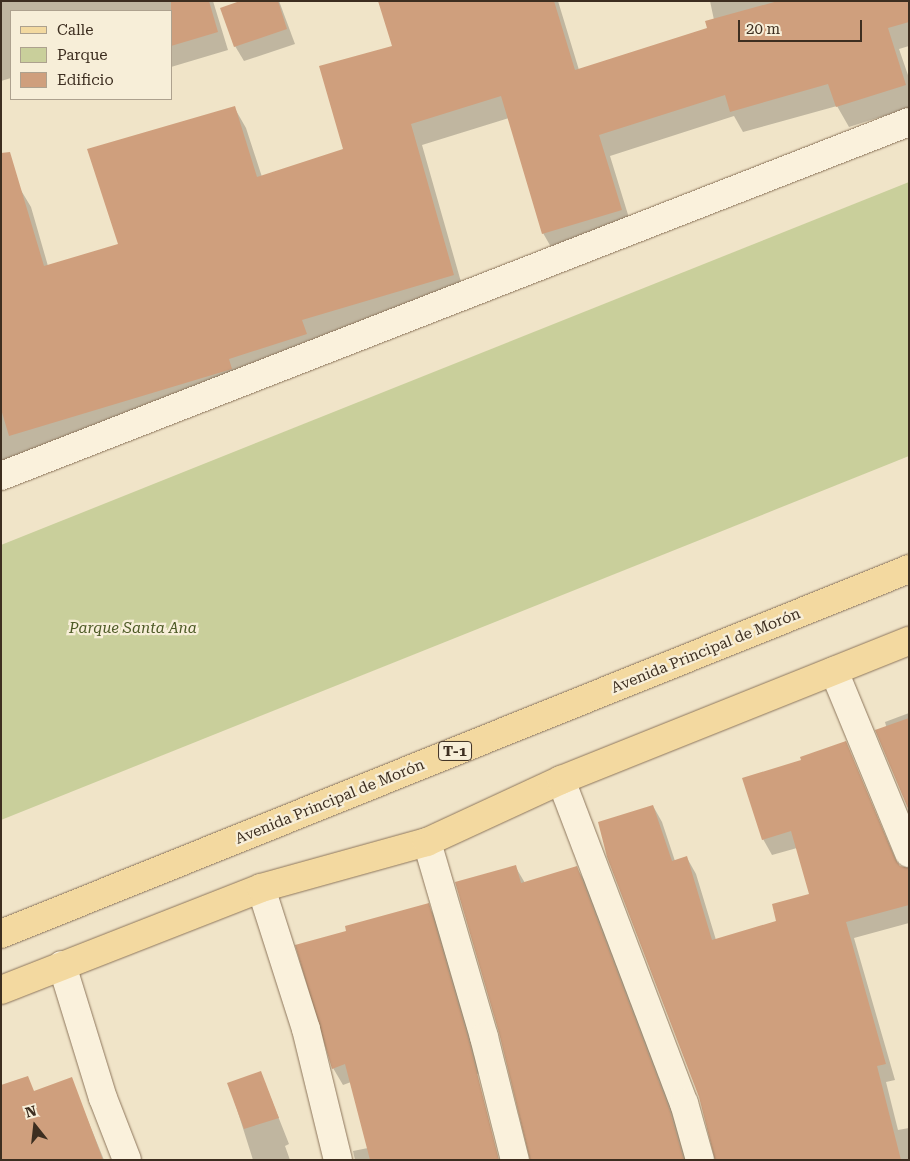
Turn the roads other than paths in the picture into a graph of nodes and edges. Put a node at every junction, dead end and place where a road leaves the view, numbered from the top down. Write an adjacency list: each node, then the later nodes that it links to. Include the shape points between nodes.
1 (909, 122): 2 (street)
2 (1, 476)
3 (909, 569): 10 (main road, Avenida Principal de Morón / T-1)
4 (909, 641): 5 (main road)
5 (834, 671): 6 (main road); 8 (street)
6 (561, 780): 7 (main road); 16 (street, via 684,1102)
7 (427, 842): 9 (main road); 15 (street, via 484,1037)
8 (909, 853)
9 (261, 888): 11 (main road); 14 (street, via 306,1028)
10 (1, 934)
11 (62, 965): 12 (main road); 13 (street, via 103,1098)
12 (1, 990)
13 (127, 1160)
14 (338, 1160)
15 (515, 1160)
16 (700, 1160)

